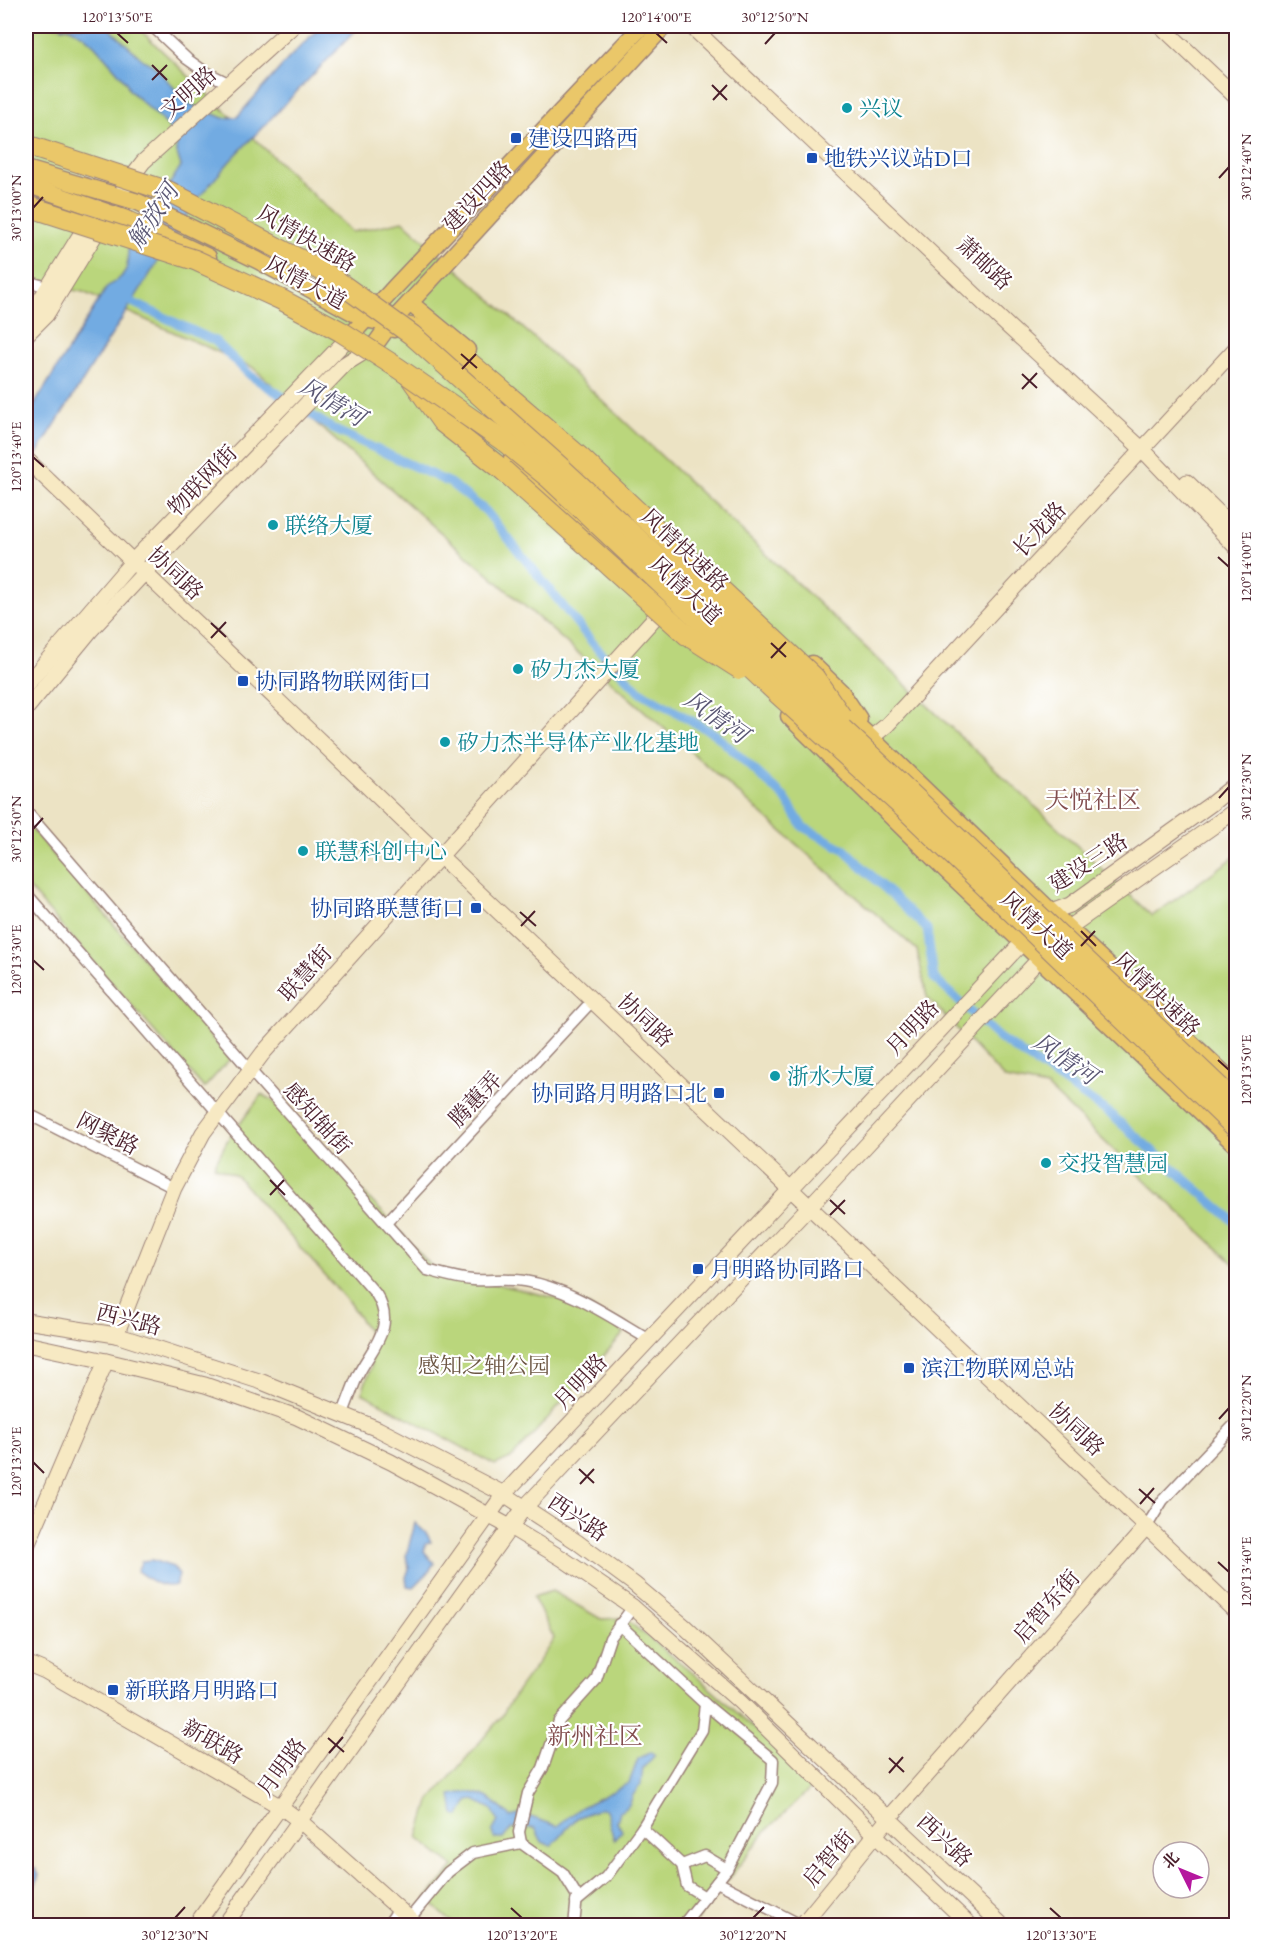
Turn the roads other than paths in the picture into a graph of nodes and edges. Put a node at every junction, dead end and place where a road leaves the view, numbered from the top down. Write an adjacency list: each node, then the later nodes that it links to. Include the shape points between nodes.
1 (152, 26): 8 (street)
2 (292, 26): 8 (street, 文明路)
3 (642, 26): 19 (main road, 建设四路)
4 (664, 26): 18 (main road, 建设四路)
5 (692, 26): 28 (street, 萧邮路, via 1010,328)
6 (705, 26): 28 (street, 萧邮路)
7 (1161, 26): 9 (street)
8 (224, 89): 13 (street, 文明路, via 143,162)
9 (1236, 97)
10 (26, 145): 37 (highway, 风情快速路, bridge, via 170,192 326,273 411,335 482,396)
11 (26, 169): 13 (main road, 风情大道)
12 (26, 184): 15 (main road, 风情大道)
13 (117, 195): 19 (main road, 风情大道, via 199,231)
14 (26, 206): 35 (highway, 风情快速路, bridge, via 195,260 282,300 398,368 505,442 549,478)
15 (103, 211): 17 (street); 22 (main road, 风情大道, via 184,246); 23 (street, via 46,315)
16 (26, 281): 17 (street)
17 (48, 287): 20 (street)
18 (410, 303): 21 (main road, 建设四路); 37 (main road, via 504,381 841,692)
19 (365, 319): 21 (main road, 风情大道); 22 (main road, 建设四路)
20 (26, 323)
21 (390, 324): 24 (main road, 建设四路); 37 (main road, 风情大道, via 404,337 453,361 495,396); 37 (highway, bridge, via 426,331 457,352 580,457 814,677)
22 (353, 333): 24 (main road, 风情大道); 27 (street, 物联网街)
23 (26, 335)
24 (374, 346): 26 (main road, 风情大道); 27 (street, 物联网街)
25 (1236, 348): 28 (street, 长龙路)
26 (402, 364): 33 (main road, 风情大道, via 447,392); 35 (highway, bridge, via 442,423 503,470 687,635)
27 (305, 394): 32 (street, 物联网街)
28 (1145, 448): 30 (street, 萧邮路); 31 (street, 萧邮路); 37 (street, 长龙路)
29 (26, 459): 32 (street, 协同路)
30 (1236, 530)
31 (1236, 547)
32 (138, 568): 34 (street, 物联网街); 36 (street, 物联网街); 41 (street, 协同路)
33 (667, 604): 41 (street, 联慧街); 45 (main road, 风情大道, via 799,725)
34 (26, 685)
35 (778, 694): 53 (highway, 风情快速路, bridge, via 905,809)
36 (26, 709)
37 (867, 743): 43 (main road, 风情大道); 50 (highway, 风情快速路, bridge)
38 (1236, 784): 43 (street, 建设三路, via 1070,904)
39 (1236, 810): 44 (street, 建设三路)
40 (26, 811): 48 (street, 感知轴街)
41 (440, 856): 47 (street, 协同路); 48 (street, 联慧街)
42 (26, 893): 52 (street)
43 (1051, 912): 44 (main road, 风情大道); 45 (street, 月明路)
44 (1068, 928): 46 (street, 月明路); 49 (main road, 风情大道)
45 (1023, 942): 46 (main road, 风情大道); 56 (street, 月明路)
46 (1040, 959): 54 (main road, 风情大道); 57 (street, 月明路)
47 (593, 1000): 56 (street, 协同路); 58 (street, 腾蕙弄)
48 (250, 1070): 52 (street, 联慧街); 58 (street, 感知轴街)
49 (1236, 1085)
50 (1236, 1103)
51 (26, 1113): 55 (street, 网聚路)
52 (218, 1113): 55 (street, 联慧街, via 202,1133); 64 (street, via 383,1305 380,1339 359,1373)
53 (1236, 1128)
54 (1236, 1145)
55 (174, 1188): 60 (street, 联慧街)
56 (792, 1188): 57 (street, 协同路); 61 (street, 月明路)
57 (809, 1207): 67 (street, 月明路); 69 (street, 协同路)
58 (386, 1223): 61 (street, 感知轴街, via 427,1270 472,1280 524,1281 562,1291)
59 (26, 1321): 60 (street, 西兴路)
60 (116, 1335): 64 (street, 西兴路, via 262,1382)
61 (650, 1340): 66 (street, 月明路)
62 (26, 1344): 63 (street, 西兴路)
63 (106, 1361): 68 (street, 西兴路, via 205,1385 297,1417 391,1462); 71 (street)
64 (342, 1415): 66 (street, 西兴路, via 378,1429)
65 (1236, 1423): 69 (street, 启智东街, via 1163,1500)
66 (504, 1494): 67 (street, 西兴路); 68 (street, 月明路)
67 (524, 1508): 70 (street, 月明路); 78 (street, 西兴路, via 625,1577 684,1626)
68 (488, 1516): 70 (street, 西兴路); 77 (street, 月明路)
69 (1147, 1526): 73 (street, 协同路); 78 (street, 启智东街)
70 (510, 1527): 72 (street, 西兴路); 79 (street, 月明路)
71 (26, 1548)
72 (633, 1607): 74 (street); 81 (street, 西兴路, via 740,1702)
73 (1236, 1612)
74 (619, 1624): 76 (street); 82 (street, via 610,1638 596,1680 559,1722 543,1768 528,1792)
75 (26, 1663): 77 (street, 新联路)
76 (705, 1704): 80 (street, via 702,1730); 84 (street, via 773,1760 772,1783)
77 (281, 1806): 79 (street, 新联路); 91 (street, 月明路)
78 (889, 1818): 81 (street, 启智街); 97 (street, 西兴路)
79 (300, 1821): 88 (street, 新联路); 92 (street, 月明路)
80 (642, 1828): 83 (street); 87 (street, via 606,1877)
81 (876, 1836): 90 (street, 启智街); 96 (street, 西兴路)
82 (520, 1838): 87 (street, via 563,1873 577,1896); 89 (street, via 473,1854 448,1872)
83 (682, 1865): 84 (street, via 705,1856); 86 (street, via 687,1886)
84 (727, 1869): 85 (street)
85 (717, 1882): 86 (street); 90 (street)
86 (705, 1898): 95 (street)
87 (576, 1902): 94 (street)
88 (397, 1906): 89 (street, 新联路); 93 (street)
89 (414, 1922)
90 (801, 1925)
91 (195, 1926)
92 (224, 1926)
93 (387, 1926)
94 (574, 1926)
95 (682, 1926)
96 (970, 1926)
97 (1003, 1926)

